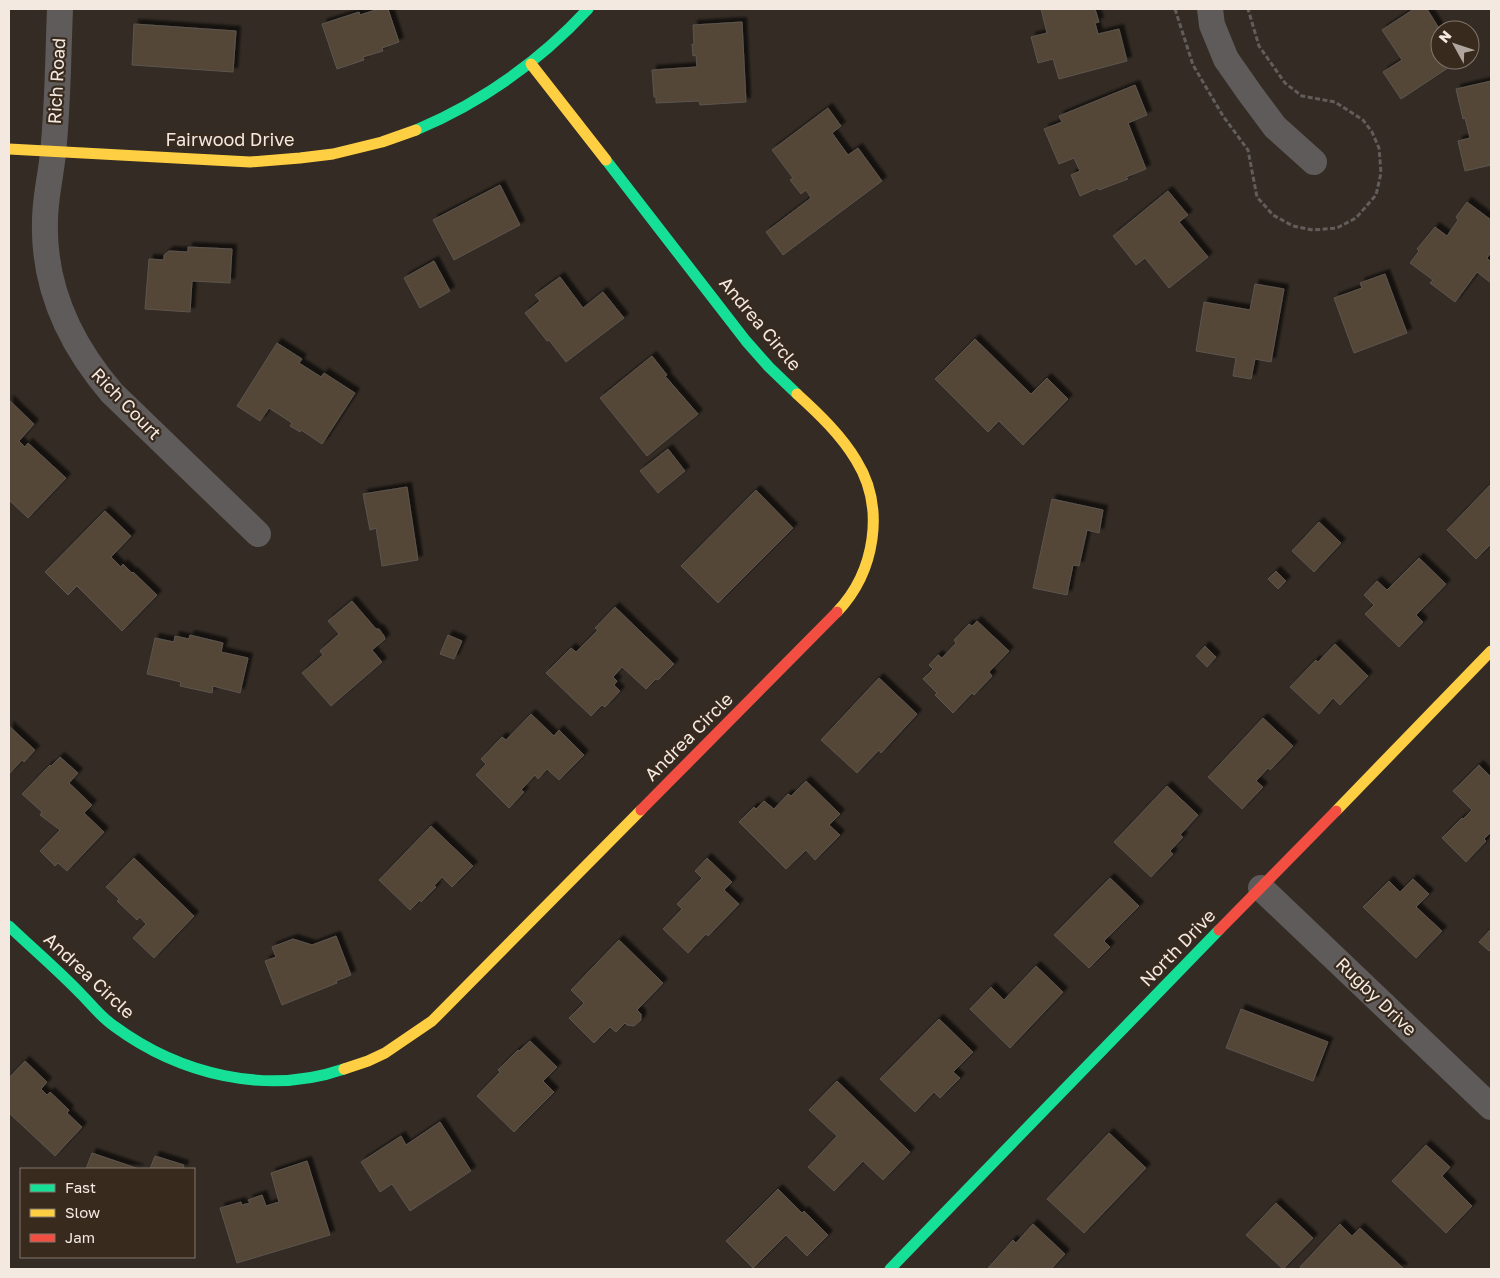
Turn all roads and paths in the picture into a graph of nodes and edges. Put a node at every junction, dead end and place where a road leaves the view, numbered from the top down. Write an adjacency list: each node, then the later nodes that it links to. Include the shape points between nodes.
1 (60, 9): 6 (street, Rich Road)
2 (588, 9): 4 (street, Fairwood Drive)
3 (1210, 9): 7 (street, via 1212,25 1226,58 1248,92 1275,127)
4 (531, 64): 6 (street, Fairwood Drive, via 462,109 403,135 329,155 250,162); 11 (street, Andrea Circle, via 756,353 853,454 872,498 874,522 872,546 854,591 839,610 432,1021 369,1061 333,1073 278,1081 222,1077 186,1067 149,1050 113,1025)
5 (9, 149): 6 (street, Fairwood Drive)
6 (53, 152): 8 (street, Rich Court, via 45,220 46,250 56,297 74,341 92,370 112,393)
7 (1314, 162)
8 (258, 534)
9 (1491, 651): 10 (street, North Drive)
10 (1261, 888): 12 (street, Rugby Drive); 13 (street, North Drive)
11 (9, 926)
12 (1491, 1107)
13 (890, 1269)

